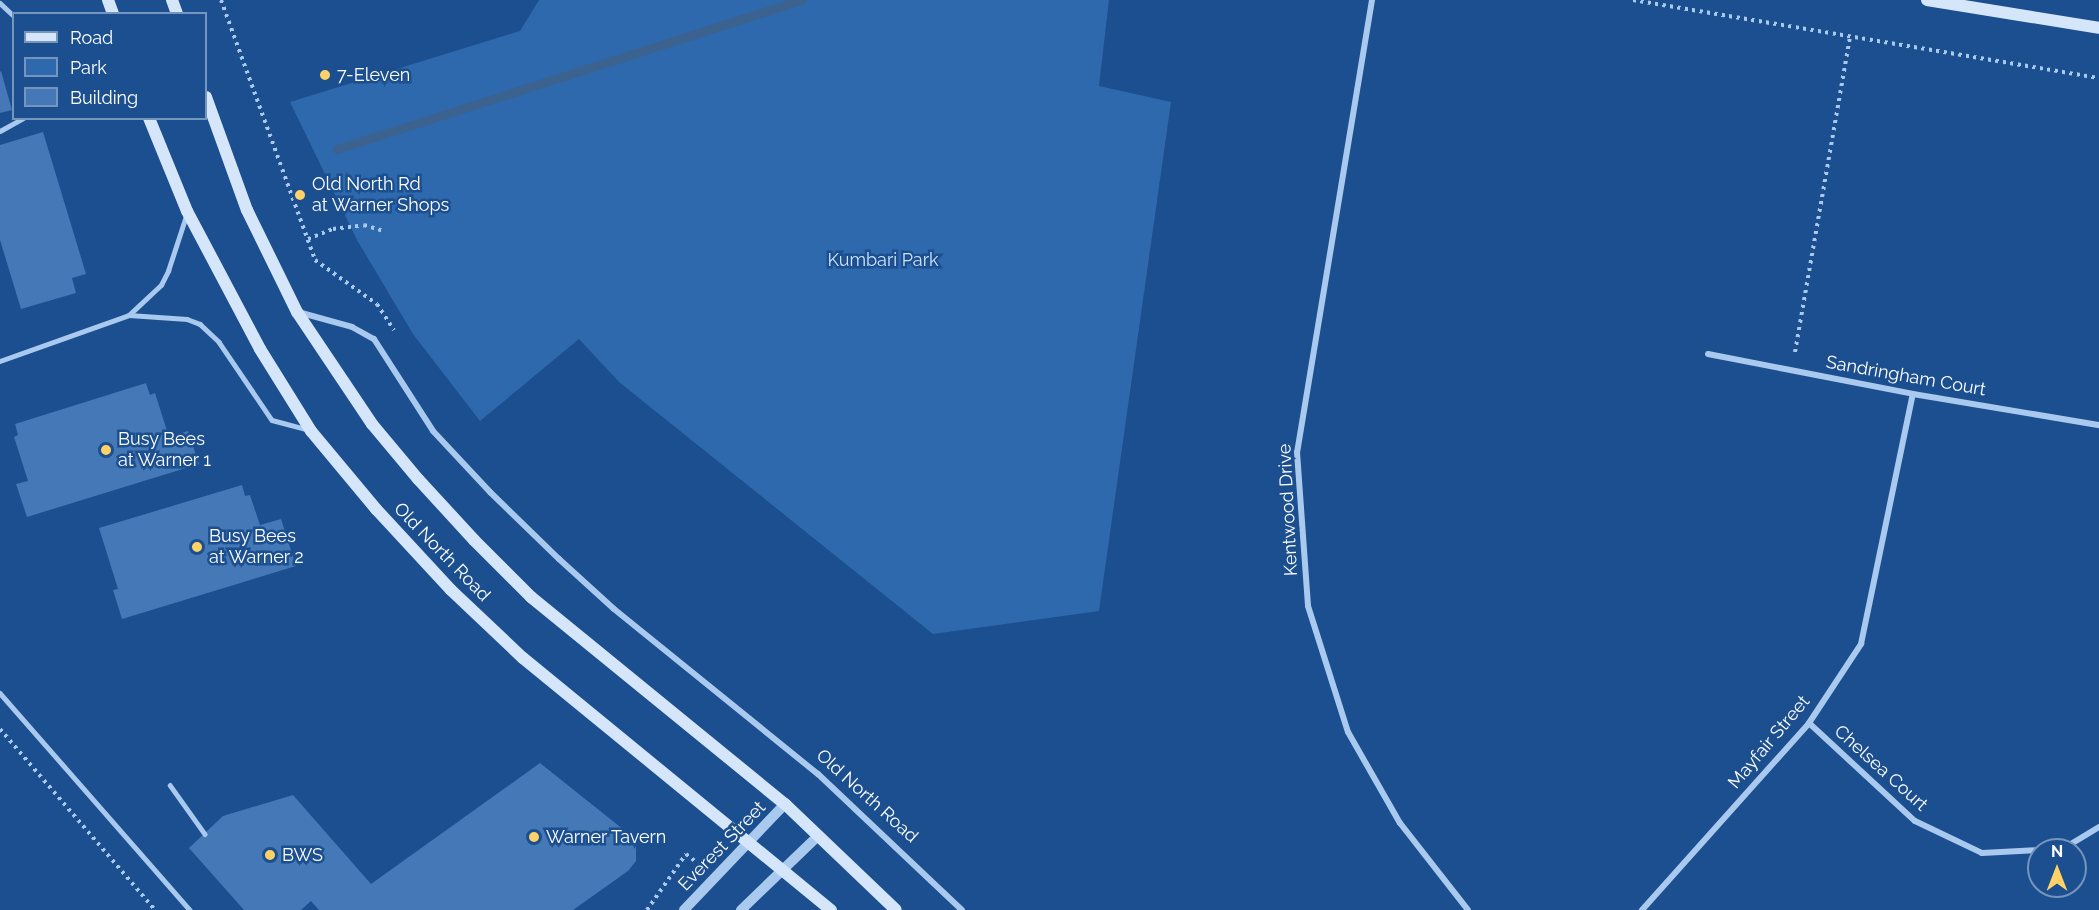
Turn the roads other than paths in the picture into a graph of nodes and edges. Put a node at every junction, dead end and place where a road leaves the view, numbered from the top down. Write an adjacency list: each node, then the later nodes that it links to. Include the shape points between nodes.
1 (1372, 0): 35 (street, Kentwood Drive, via 1297,452 1308,606 1348,732 1400,823)
2 (1927, 0): 5 (main road)
3 (0, 3): 4 (lane)
4 (12, 14)
5 (2099, 28)
6 (207, 100): 11 (main road, Old North Road, via 247,210)
7 (19, 120): 9 (lane)
8 (150, 120): 10 (main road, Old North Road)
9 (0, 131)
10 (188, 211): 12 (lane, via 161,285); 17 (main road, Old North Road, via 260,349)
11 (297, 312): 21 (main road, Old North Road, via 372,424 482,548 531,597); 34 (street, Old North Road, via 351,327 374,339 433,430 490,492 614,609 818,774)
12 (129, 315): 14 (lane); 17 (lane, via 173,316 200,324 219,342 272,420)
13 (1708, 354): 15 (street, Sandringham Court)
14 (0, 361)
15 (1913, 394): 16 (street, Sandringham Court); 19 (street, Mayfair Street, via 1861,644)
16 (2099, 424)
17 (311, 430): 26 (main road, Old North Road, via 399,535 507,643)
18 (0, 693): 29 (lane)
19 (1809, 723): 27 (street, Chelsea Court, via 1915,821 1982,853); 36 (street, Mayfair Street)
20 (170, 785): 23 (lane)
21 (785, 804): 24 (main road, Old North Road); 26 (street, Everest Street)
22 (2099, 827): 25 (street)
23 (206, 834)
24 (819, 835): 28 (street); 33 (main road, Old North Road)
25 (2081, 838)
26 (750, 842): 28 (main road, Old North Road); 30 (street, Everest Street)
27 (2027, 851)
28 (783, 870): 31 (street); 32 (main road, Old North Road)
29 (190, 910)
30 (684, 910)
31 (741, 910)
32 (831, 910)
33 (896, 910)
34 (962, 910)
35 (1468, 910)
36 (1642, 910)

